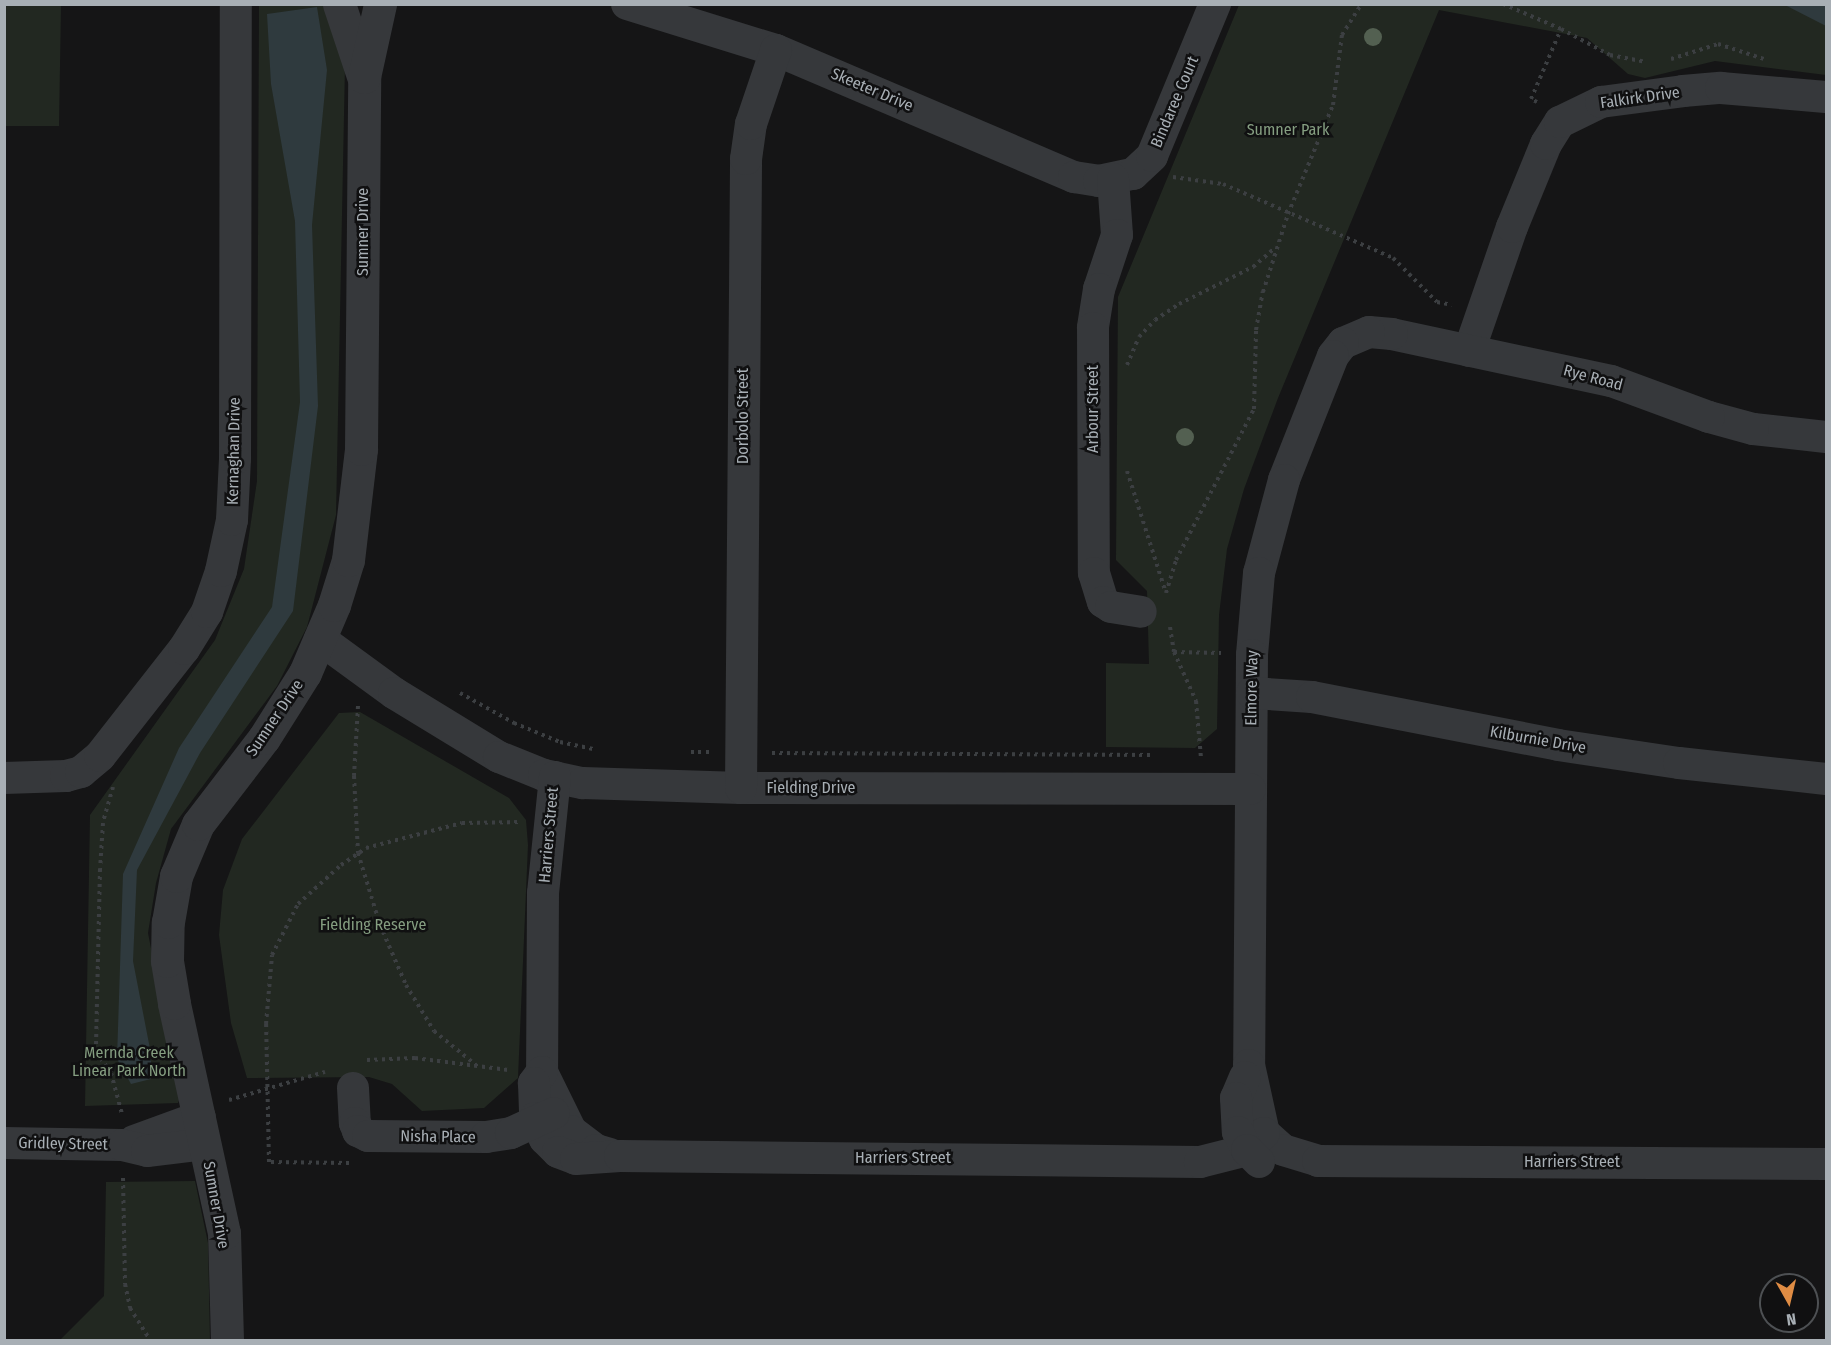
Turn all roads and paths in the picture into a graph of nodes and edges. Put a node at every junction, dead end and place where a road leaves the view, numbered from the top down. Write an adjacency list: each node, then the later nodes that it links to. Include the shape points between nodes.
1 (236, 4): 29 (street, Kernaghan Drive, via 235,459 232,520 221,571 207,612 184,649 100,756 81,772 66,776)
2 (339, 4): 10 (street, Sumner Drive)
3 (381, 4): 10 (street, Sumner Drive)
4 (627, 4): 9 (street, Skeeter Drive)
5 (1215, 4): 12 (street, Bindaree Court)
6 (1361, 4): 14 (path, via 1342,35 1333,105)
7 (1503, 4): 8 (path)
8 (1561, 29)
9 (776, 50): 13 (street, Skeeter Drive, via 1074,177); 32 (street, Dorbolo Street, via 751,124 746,159)
10 (363, 77): 24 (street, Sumner Drive, via 358,496 348,560)
11 (1827, 97): 16 (street, Falkirk Drive, via 1721,88 1600,102 1580,109 1560,122 1546,144)
12 (1145, 165): 13 (street, Bindaree Court, via 1133,174); 14 (path, via 1178,178 1223,184)
13 (1113, 179): 23 (street, Arbour Street, via 1117,235 1099,289 1094,328 1094,573 1103,602 1111,607)
14 (1288, 214): 15 (path); 16 (path, via 1393,258 1437,302)
15 (1276, 247): 19 (path, via 1253,267 1155,320 1128,356); 22 (path, via 1256,330 1254,410 1176,560)
16 (1481, 314): 18 (street, Falkirk Drive)
17 (1355, 335): 18 (street, Rye Road, via 1378,331); 26 (street, Elmore Way, via 1333,356 1284,480 1259,573)
18 (1469, 351): 20 (street, Rye Road, via 1611,381 1708,417 1753,429)
19 (1125, 375)
20 (1827, 437)
21 (1125, 459): 22 (path, via 1131,490)
22 (1166, 593): 23 (path)
23 (1159, 610): 25 (path)
24 (316, 648): 28 (street, Fielding Drive, via 499,757); 39 (street, Sumner Drive, via 264,738 198,824 176,876 168,922 167,961)
25 (1174, 652): 26 (path); 33 (path, via 1196,701)
26 (1252, 655): 27 (street, Elmore Way)
27 (1252, 693): 31 (street, Kilburnie Drive, via 1312,697 1558,745); 34 (street, Elmore Way)
28 (555, 777): 32 (street, Fielding Drive, via 590,784); 35 (street, Harriers Street)
29 (4, 778)
30 (120, 778): 42 (path, via 103,823 96,1052 111,1073 123,1118)
31 (1827, 779)
32 (741, 788): 33 (street, Fielding Drive)
33 (1203, 789): 34 (street, Fielding Drive)
34 (1250, 789): 40 (street, Elmore Way)
35 (548, 823): 37 (path, via 462,823 399,837 366,848 298,904 272,955); 38 (street, Harriers Street, via 542,1072 534,1083)
36 (353, 1088): 38 (street, Nisha Place, via 355,1123 358,1131 368,1136 486,1137 511,1133)
37 (266, 1092)
38 (547, 1115): 40 (street, Harriers Street, via 545,1139 558,1152 576,1159 620,1156 1219,1160)
39 (202, 1130): 42 (street, Gridley Street); 45 (street, Sumner Drive, via 224,1233)
40 (1250, 1138): 43 (street, Harriers Street, via 1318,1161)
41 (4, 1143): 42 (street, Gridley Street)
42 (122, 1145): 44 (path, via 125,1284 130,1308)
43 (1827, 1164)
44 (150, 1341)
45 (227, 1341)

